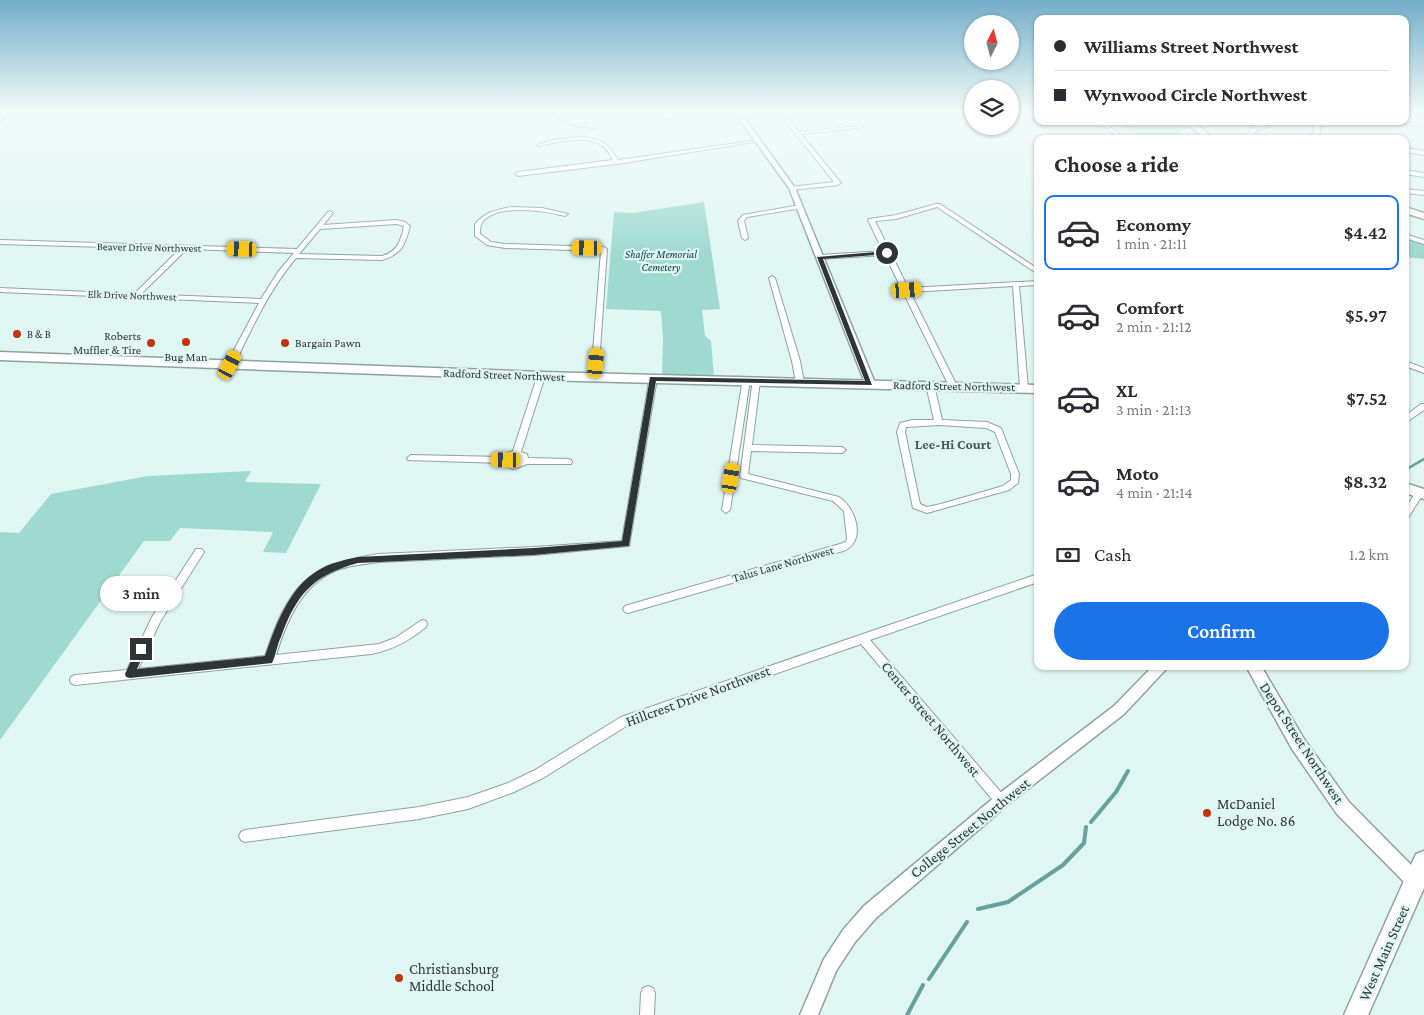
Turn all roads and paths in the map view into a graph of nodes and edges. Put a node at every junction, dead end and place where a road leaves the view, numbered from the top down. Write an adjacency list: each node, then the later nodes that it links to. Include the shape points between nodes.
1 (615, 159): 5 (street)
2 (635, 159): 5 (street)
3 (771, 159): 9 (street)
4 (820, 159): 9 (street, via 838,183)
5 (617, 162): 7 (street)
6 (1409, 173): 8 (street)
7 (518, 174)
8 (1424, 175)
9 (792, 188): 12 (street)
10 (1409, 191): 11 (street)
11 (1424, 193)
12 (800, 207): 19 (street, via 745,216 740,221); 26 (street)
13 (1409, 211): 16 (main road)
14 (330, 212): 17 (street)
15 (565, 214): 23 (street, via 531,210 496,211 481,218 477,235 489,244 505,246)
16 (1424, 216)
17 (319, 226): 24 (street); 24 (street, Beaver Drive Northwest, via 396,222 407,226 393,256)
18 (1409, 237): 21 (street)
19 (745, 238)
20 (0, 242): 22 (street, Beaver Drive Northwest)
21 (1424, 242)
22 (186, 247): 24 (street, Beaver Drive Northwest); 33 (street)
23 (604, 249): 40 (street)
24 (297, 253): 34 (street)
25 (887, 253): 26 (street); 27 (street, via 871,220 896,217 938,205); 32 (street)
26 (820, 257): 44 (street)
27 (1034, 269)
28 (772, 278): 43 (street)
29 (1034, 284): 30 (street)
30 (1016, 286): 32 (street); 47 (street)
31 (0, 290): 33 (street, Elk Drive Northwest)
32 (907, 290): 46 (street)
33 (136, 295): 34 (street, Elk Drive Northwest)
34 (263, 301): 36 (street)
35 (0, 356): 36 (main road, Radford Street Northwest)
36 (230, 365): 39 (main road, Radford Street Northwest)
37 (1409, 365): 38 (street)
38 (1424, 371)
39 (541, 376): 40 (main road, Radford Street Northwest); 53 (street)
40 (595, 377): 41 (main road, Radford Street Northwest)
41 (653, 378): 42 (main road, Radford Street Northwest); 66 (street, via 626,544 372,559 338,565 320,573 296,595 276,636)
42 (751, 381): 43 (main road, Radford Street Northwest); 51 (street, Talus Lane Northwest); 59 (street)
43 (800, 382): 44 (main road, Radford Street Northwest)
44 (870, 384): 45 (main road, Radford Street Northwest)
45 (930, 385): 46 (main road, Radford Street Northwest); 50 (street)
46 (953, 386): 47 (main road, Radford Street Northwest)
47 (1031, 388)
48 (1424, 406): 49 (street)
49 (1409, 417)
50 (938, 422): 50 (street, via 912,422 903,425 901,432 916,506 927,510 942,507 1006,488 1015,481 998,430 987,425)
51 (747, 448): 52 (street); 63 (street, Talus Lane Northwest, via 744,476 844,503 849,509 850,544)
52 (842, 450)
53 (517, 453): 55 (street); 56 (street, via 523,454)
54 (411, 458): 55 (street)
55 (506, 460): 56 (street, via 511,466 518,466)
56 (524, 460): 57 (street)
57 (568, 462)
58 (1415, 491): 60 (street, via 1417,497)
59 (726, 510)
60 (1409, 510)
61 (199, 552): 69 (street, via 156,620)
62 (1034, 579): 65 (street, Hillcrest Drive Northwest)
63 (628, 609)
64 (422, 624): 66 (street, via 390,646)
65 (862, 638): 71 (street, Center Street Northwest); 72 (street, Hillcrest Drive Northwest, via 625,721 539,774 468,803 419,813)
66 (269, 660): 69 (street)
67 (1159, 670): 71 (street, College Street Northwest, via 1113,715)
68 (1255, 670): 73 (main road, Depot Street Northwest, via 1298,744 1343,808)
69 (130, 674): 70 (street)
70 (75, 680)
71 (1001, 801): 76 (street, College Street Northwest, via 925,863 848,936 830,965)
72 (245, 836)
73 (1421, 878): 77 (main road, West Main Street)
74 (648, 993): 75 (street)
75 (647, 1015)
76 (809, 1015)
77 (1356, 1015)

